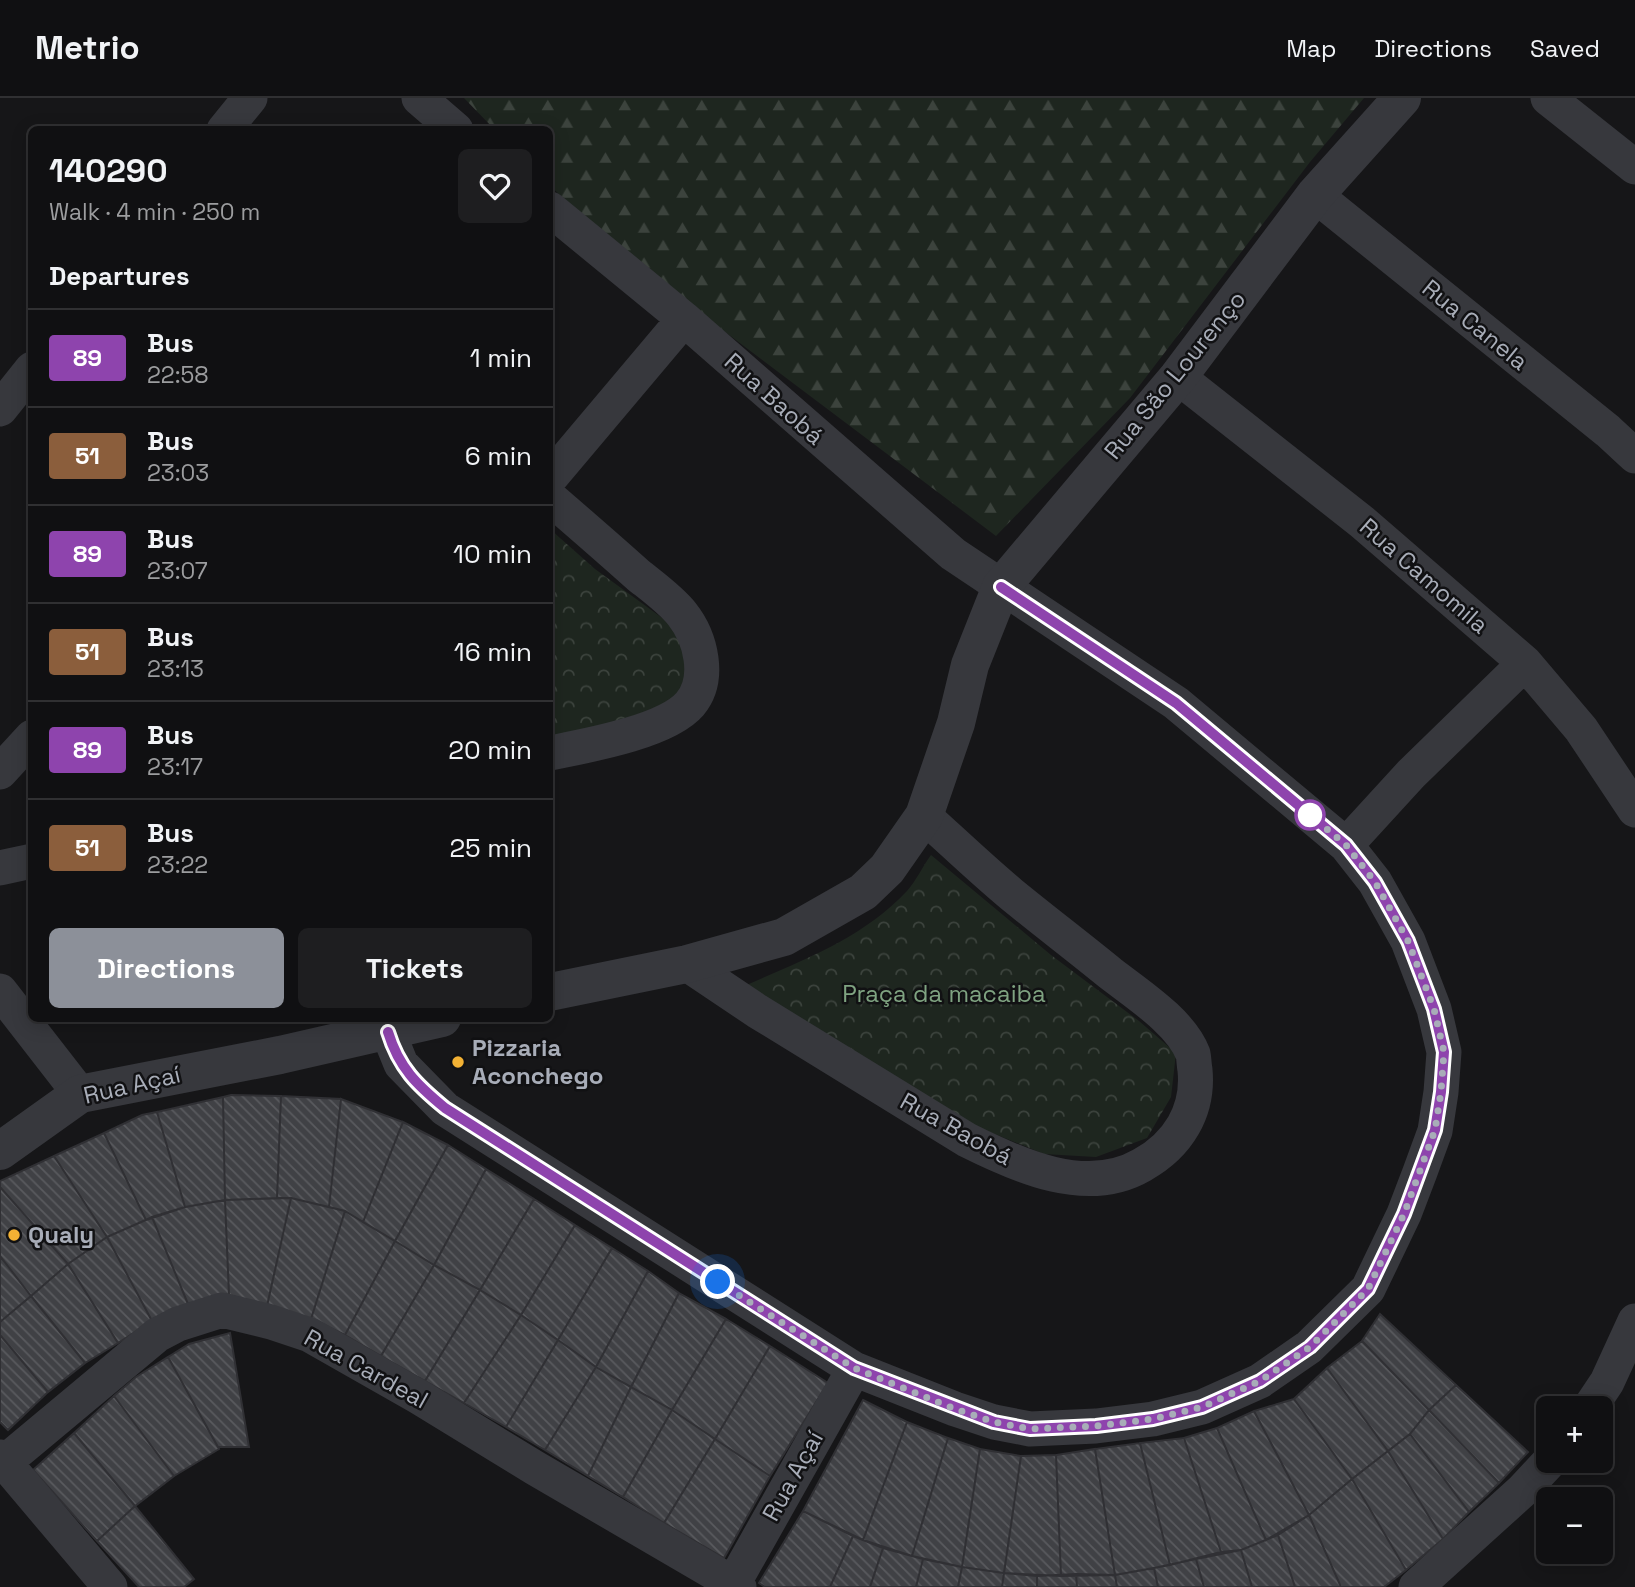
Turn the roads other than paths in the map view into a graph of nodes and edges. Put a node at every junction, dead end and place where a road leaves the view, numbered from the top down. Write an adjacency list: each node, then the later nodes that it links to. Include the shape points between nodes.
1 (250, 98): 5 (street)
2 (419, 98): 6 (street)
3 (1402, 98): 8 (street, Rua São Lourenço)
4 (1548, 98): 7 (street)
5 (227, 126)
6 (451, 126)
7 (1635, 167)
8 (1315, 195): 12 (street, Rua São Lourenço); 14 (street, Rua Canela)
9 (553, 211): 10 (street, Rua Baobá)
10 (684, 319): 15 (street); 17 (street, Rua Baobá, via 953,554)
11 (28, 374): 13 (street)
12 (1178, 377): 17 (street, Rua São Lourenço); 18 (street, Rua Camomila, via 1362,522)
13 (0, 409)
14 (1635, 456)
15 (553, 474)
16 (553, 501): 20 (street, via 682,614 697,641 702,668 699,687 689,704 672,716 607,741)
17 (1001, 587): 23 (street, Rua São Lourenço, via 970,665 956,723); 24 (street, via 1176,703)
18 (1525, 663): 22 (street, Rua Camomila, via 1581,729); 24 (street)
19 (28, 741): 21 (street)
20 (553, 751)
21 (0, 772)
22 (1635, 810)
23 (924, 816): 27 (street, via 887,869 863,892 785,937); 27 (street, Rua Baobá, via 1180,1032 1193,1055 1196,1084 1190,1114 1180,1133 1158,1156 1127,1174 1092,1179 1048,1174 1002,1157 967,1140)
24 (1346, 845): 35 (street, via 1375,882 1408,941 1434,1009 1444,1052 1435,1130 1404,1214 1368,1289 1310,1347 1260,1381 1202,1407 1153,1419 1030,1429 955,1409)
25 (28, 861): 26 (street)
26 (0, 868)
27 (687, 964): 29 (street)
28 (0, 991): 32 (street)
29 (553, 991)
30 (427, 1022): 31 (street)
31 (388, 1032): 32 (street, Rua Açaí); 35 (street, via 401,1064 445,1108)
32 (80, 1094): 33 (street, Rua Açaí)
33 (0, 1151)
34 (1635, 1321): 36 (street)
35 (854, 1368): 39 (street, Rua Açaí)
36 (1597, 1396)
37 (1, 1462): 39 (street, Rua Cardeal, via 157,1335 222,1310 310,1335); 40 (street)
38 (1539, 1473): 41 (street)
39 (736, 1585)
40 (110, 1587)
41 (1416, 1587)

